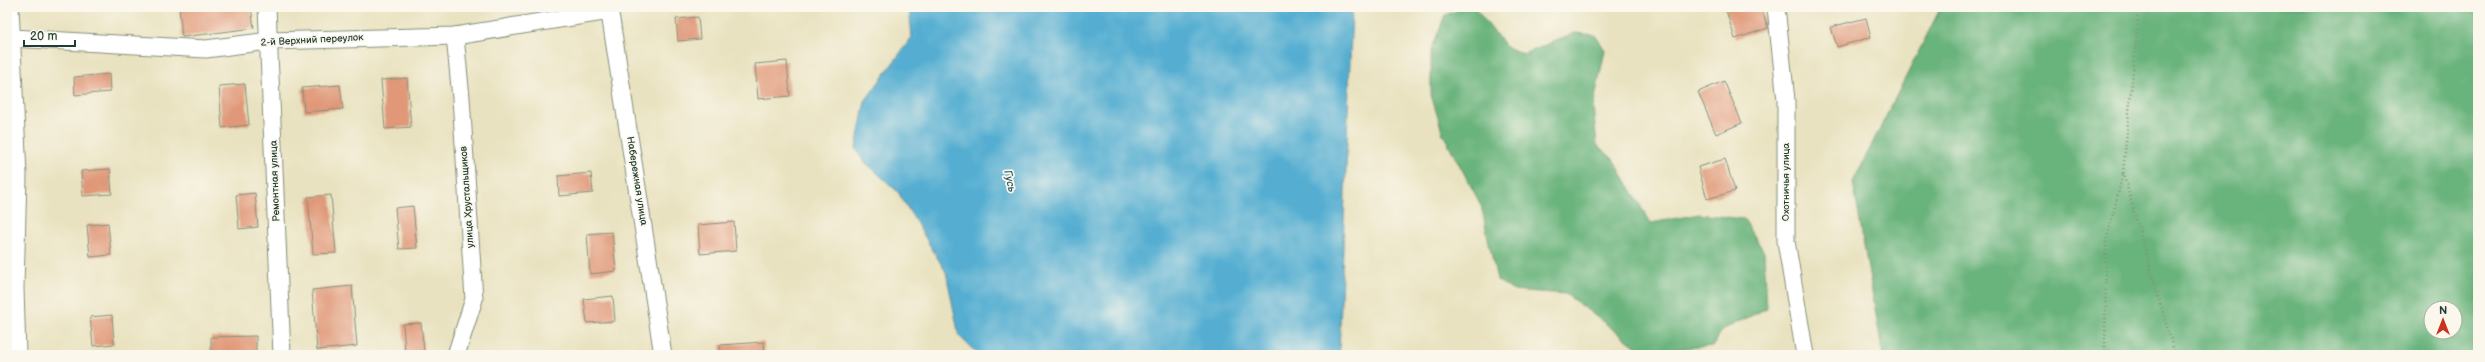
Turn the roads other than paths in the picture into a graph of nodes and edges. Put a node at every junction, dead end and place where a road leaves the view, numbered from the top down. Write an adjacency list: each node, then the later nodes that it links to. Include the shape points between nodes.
1 (10, 7): 6 (street)
2 (267, 7): 7 (street, Ремонтная улица)
3 (1776, 7): 12 (street, Охотничья улица, via 1786,100 1786,241)
4 (609, 9): 5 (street, 2-й Верхний переулок); 11 (street, Набережная улица)
5 (454, 36): 7 (street, 2-й Верхний переулок); 10 (street, улица Хрустальщиков, via 474,299)
6 (12, 38): 7 (street, 2-й Верхний переулок, via 206,49); 8 (street, via 18,175 15,288)
7 (269, 41): 9 (street, Ремонтная улица)
8 (17, 355)
9 (282, 355)
10 (456, 355)
11 (663, 355)
12 (1806, 355)

